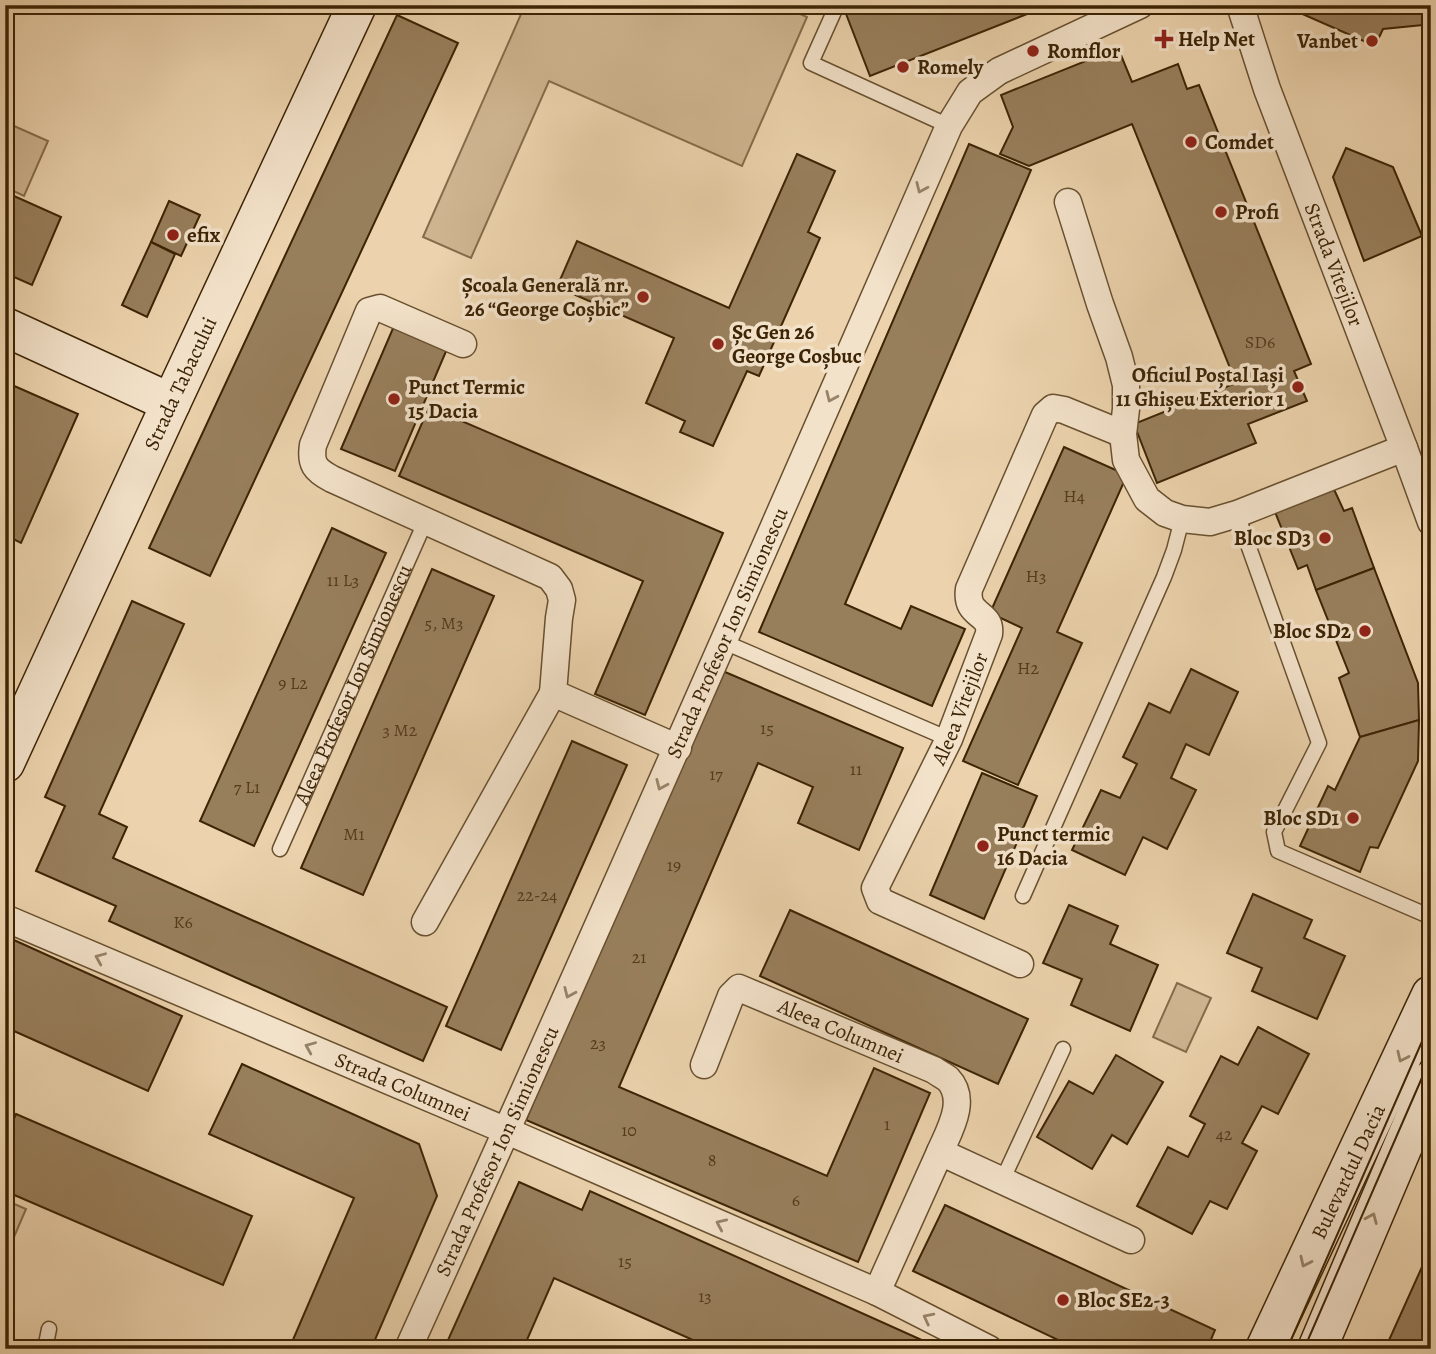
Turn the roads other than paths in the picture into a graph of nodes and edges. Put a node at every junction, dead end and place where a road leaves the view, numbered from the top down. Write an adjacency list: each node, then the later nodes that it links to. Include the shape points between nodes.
1 (357, 5): 9 (street, Strada Tabacului)
2 (837, 5): 5 (lane, via 811,63)
3 (1140, 5): 5 (street, Strada Profesor Ion Simionescu, via 999,71 970,92)
4 (1240, 5): 11 (street, Strada Vitejilor, via 1267,89)
5 (949, 126): 16 (street, Strada Profesor Ion Simionescu, one-way to 16)
6 (1068, 202): 10 (street, via 1126,385)
7 (5, 327): 9 (street)
8 (463, 344): 14 (street, via 380,308 369,311 313,445 314,466 321,473)
9 (171, 402): 20 (street, Strada Tabacului)
10 (1123, 434): 13 (street, via 1126,460 1147,499); 18 (street, Aleea Vitejilor, via 1064,410 1053,408 1045,415 969,589 970,606 990,628)
11 (1404, 448): 12 (street); 15 (street, Strada Vitejilor)
12 (1237, 514): 13 (street, via 1210,522); 23 (lane, via 1319,743 1274,832 1278,851)
13 (1182, 519): 22 (lane, via 1164,577)
14 (426, 520): 17 (street, via 550,577 559,589 562,600); 21 (lane, Aleea Profesor Ion Simionescu)
15 (1431, 523)
16 (724, 642): 18 (lane); 19 (street, Strada Profesor Ion Simionescu)
17 (553, 693): 19 (street); 25 (street)
18 (949, 739): 26 (street, Aleea Vitejilor, via 875,888 880,901)
19 (678, 748): 31 (street, Strada Profesor Ion Simionescu, one-way to 31)
20 (5, 763)
21 (280, 849)
22 (1023, 896)
23 (1431, 917)
24 (5, 918): 31 (street, Strada Columnei, one-way to 24)
25 (425, 922)
26 (1020, 964)
27 (1431, 995): 40 (street, Bulevardul Dacia, one-way to 40)
28 (1063, 1049): 33 (lane)
29 (704, 1065): 32 (street, Aleea Columnei, via 731,996 739,988 934,1070 948,1080 957,1093 956,1111)
30 (1431, 1080): 41 (street, Bulevardul Dacia, one-way to 30)
31 (507, 1131): 35 (street, Strada Columnei, one-way to 31); 39 (street, Strada Profesor Ion Simionescu)
32 (940, 1152): 33 (street); 35 (street, Aleea Columnei)
33 (1002, 1181): 34 (street)
34 (1131, 1240)
35 (877, 1292): 37 (street, Strada Columnei, one-way to 35)
36 (49, 1329): 38 (lane)
37 (977, 1346)
38 (46, 1349)
39 (408, 1349)
40 (1265, 1349)
41 (1317, 1349)

